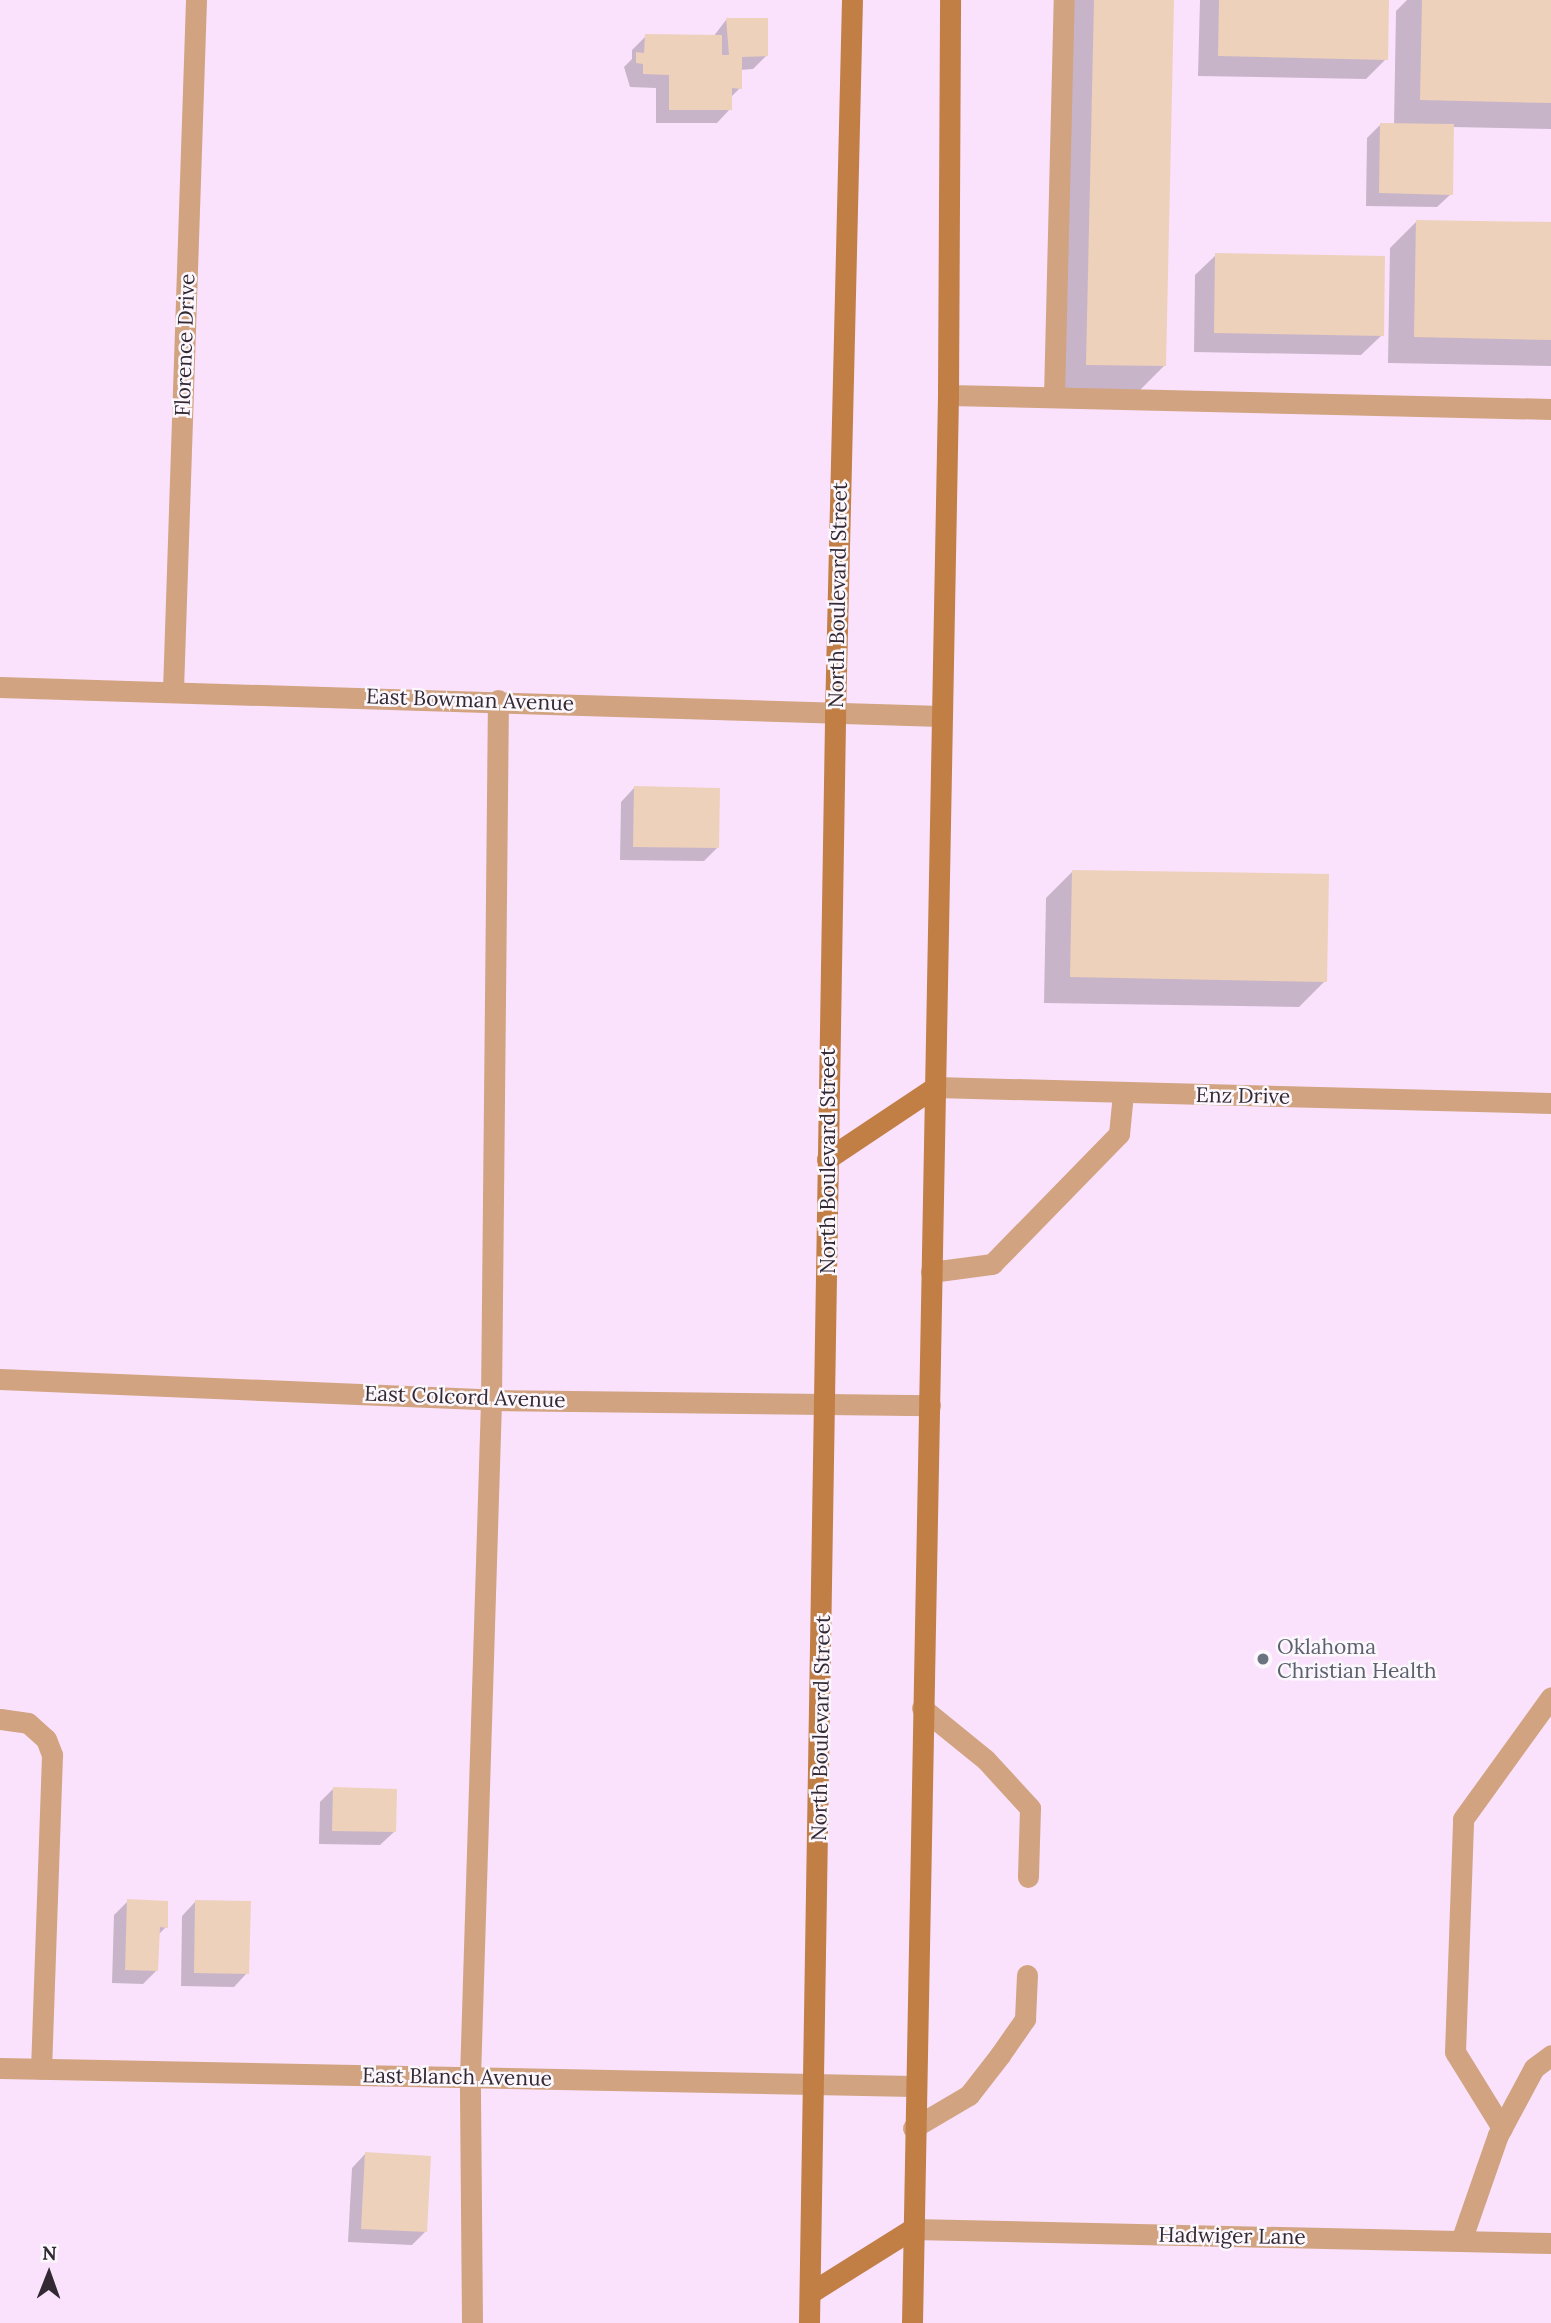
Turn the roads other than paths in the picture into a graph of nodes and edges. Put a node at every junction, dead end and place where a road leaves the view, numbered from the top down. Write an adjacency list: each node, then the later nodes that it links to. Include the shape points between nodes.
1 (196, 0): 9 (street, Florence Drive)
2 (852, 0): 11 (main road, North Boulevard Street)
3 (950, 0): 5 (main road)
4 (1064, 0): 6 (street)
5 (948, 394): 6 (street); 12 (main road)
6 (1054, 397): 7 (street)
7 (1551, 409)
8 (0, 687): 9 (street, East Bowman Avenue)
9 (173, 690): 10 (street, East Bowman Avenue)
10 (498, 700): 11 (street, East Bowman Avenue); 19 (street)
11 (835, 715): 12 (street, East Bowman Avenue); 16 (main road, North Boulevard Street)
12 (940, 716): 13 (main road)
13 (935, 1087): 14 (street, Enz Drive); 16 (main road); 17 (main road)
14 (1123, 1093): 15 (street, Enz Drive); 17 (street, via 1119,1134 992,1264)
15 (1551, 1103)
16 (827, 1159): 20 (main road, North Boulevard Street)
17 (931, 1272): 21 (main road)
18 (0, 1379): 19 (street, East Colcord Avenue)
19 (491, 1400): 20 (street, East Colcord Avenue); 30 (street)
20 (827, 1404): 21 (street, East Colcord Avenue); 31 (main road, North Boulevard Street)
21 (930, 1405): 23 (main road)
22 (1551, 1697): 34 (street, via 1463,1819 1455,2052)
23 (922, 1708): 25 (street, via 986,1760 1030,1808); 32 (main road)
24 (0, 1719): 29 (street, via 28,1723 46,1739 52,1755)
25 (1028, 1877)
26 (1027, 1975): 33 (street, via 1025,2019 1000,2054 969,2095)
27 (1551, 2055): 34 (street, via 1534,2068)
28 (0, 2068): 29 (street, East Blanch Avenue)
29 (41, 2069): 30 (street, East Blanch Avenue)
30 (470, 2077): 31 (street, East Blanch Avenue); 39 (street)
31 (814, 2084): 32 (street, East Blanch Avenue); 38 (main road, North Boulevard Street)
32 (913, 2086): 33 (main road)
33 (913, 2128): 35 (main road)
34 (1502, 2129): 36 (street)
35 (912, 2229): 36 (street, Hadwiger Lane); 38 (main road); 41 (main road)
36 (1461, 2241): 37 (street, Hadwiger Lane)
37 (1551, 2243)
38 (810, 2293): 40 (main road, North Boulevard Street)
39 (472, 2323)
40 (809, 2323)
41 (912, 2323)

